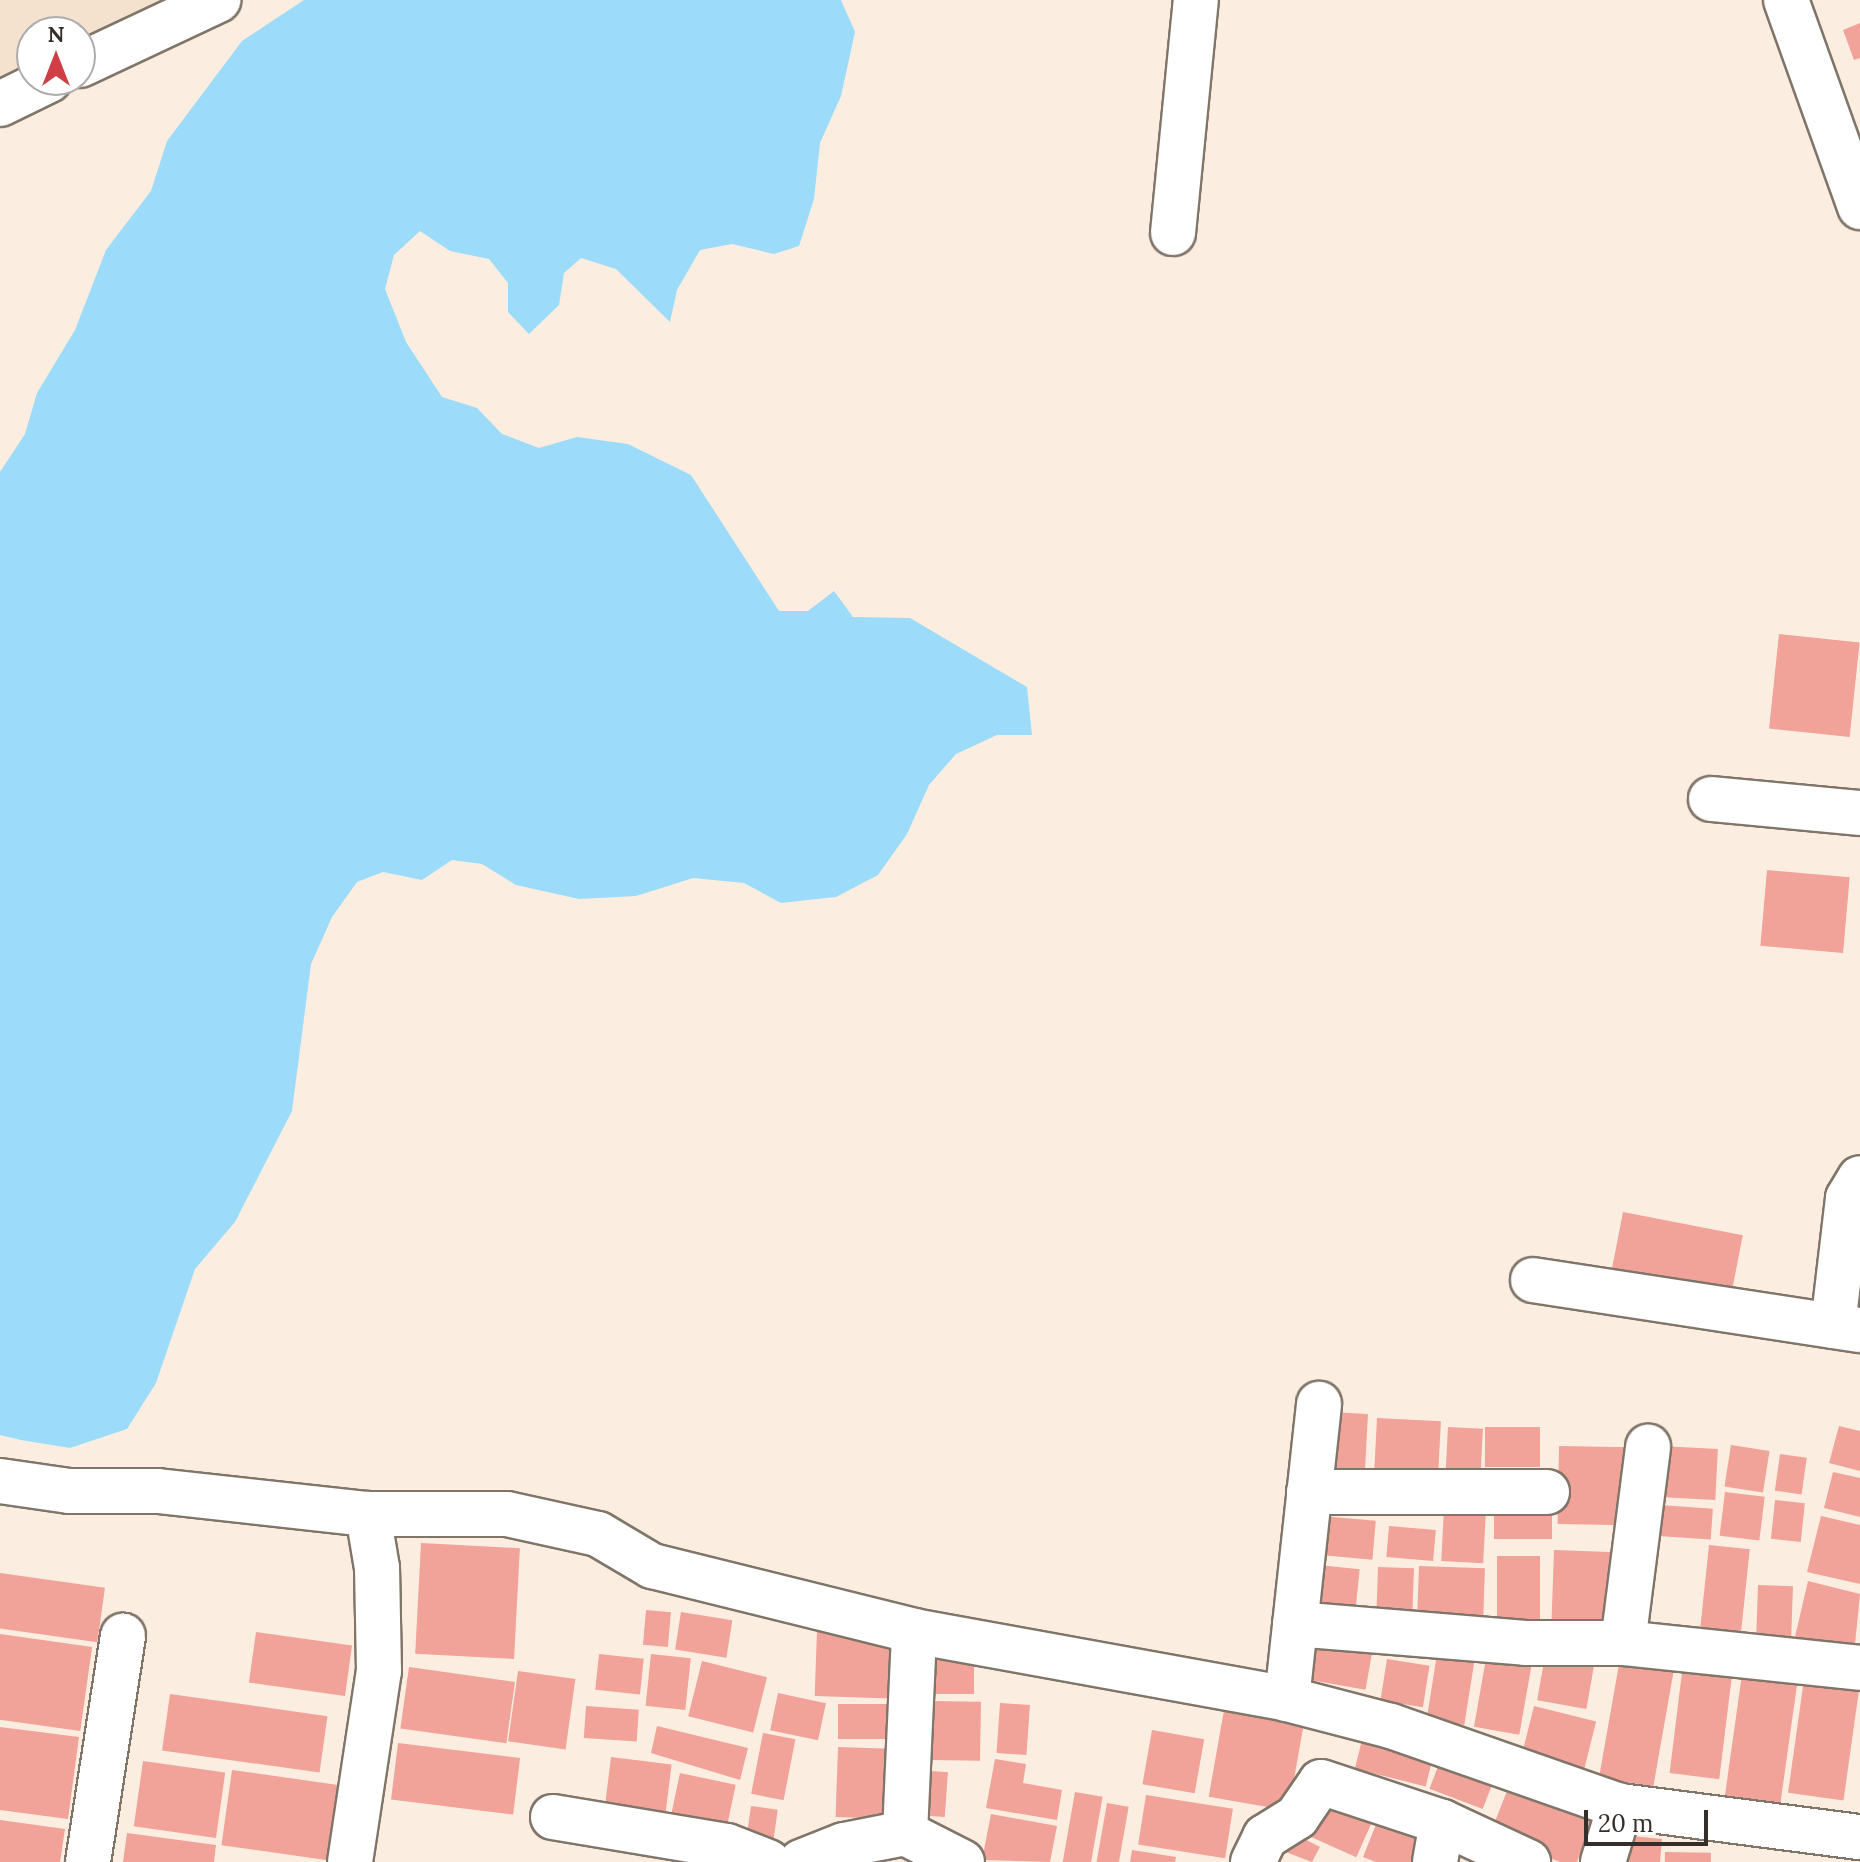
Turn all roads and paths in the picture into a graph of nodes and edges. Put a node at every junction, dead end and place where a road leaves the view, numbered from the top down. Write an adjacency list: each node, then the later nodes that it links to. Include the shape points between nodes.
1 (218, 0): 4 (street)
2 (1196, 0): 6 (street)
3 (1786, 0): 5 (street)
4 (96, 57)
5 (1856, 183)
6 (1173, 233)
7 (1711, 799): 8 (street)
8 (1860, 813)
9 (1860, 1178): 11 (street, via 1848,1198)
10 (1533, 1280): 11 (street)
11 (1846, 1328)
12 (1319, 1404): 15 (street)
13 (1648, 1447): 21 (street)
14 (0, 1481): 17 (street, via 69,1491 158,1491)
15 (1309, 1492): 16 (street); 18 (street)
16 (1547, 1492)
17 (368, 1514): 19 (street, via 522,1518 598,1534 652,1566); 30 (street, via 377,1568 379,1671)
18 (1295, 1624): 21 (street, via 1525,1643); 23 (street)
19 (914, 1631): 23 (street); 26 (street)
20 (123, 1636): 29 (street)
21 (1623, 1643): 22 (street)
22 (1860, 1668)
23 (1287, 1699): 24 (street, via 1391,1726)
24 (1620, 1806): 27 (street); 36 (street)
25 (553, 1817): 31 (street, via 727,1846)
26 (905, 1833): 32 (street, via 844,1845); 33 (street)
27 (1860, 1837)
28 (1438, 1842): 34 (street, via 1321,1782 1297,1817 1265,1837); 35 (street)
29 (88, 1862)
30 (350, 1862)
31 (768, 1862)
32 (801, 1862)
33 (962, 1862)
34 (1253, 1862)
35 (1528, 1862)
36 (1603, 1862)

